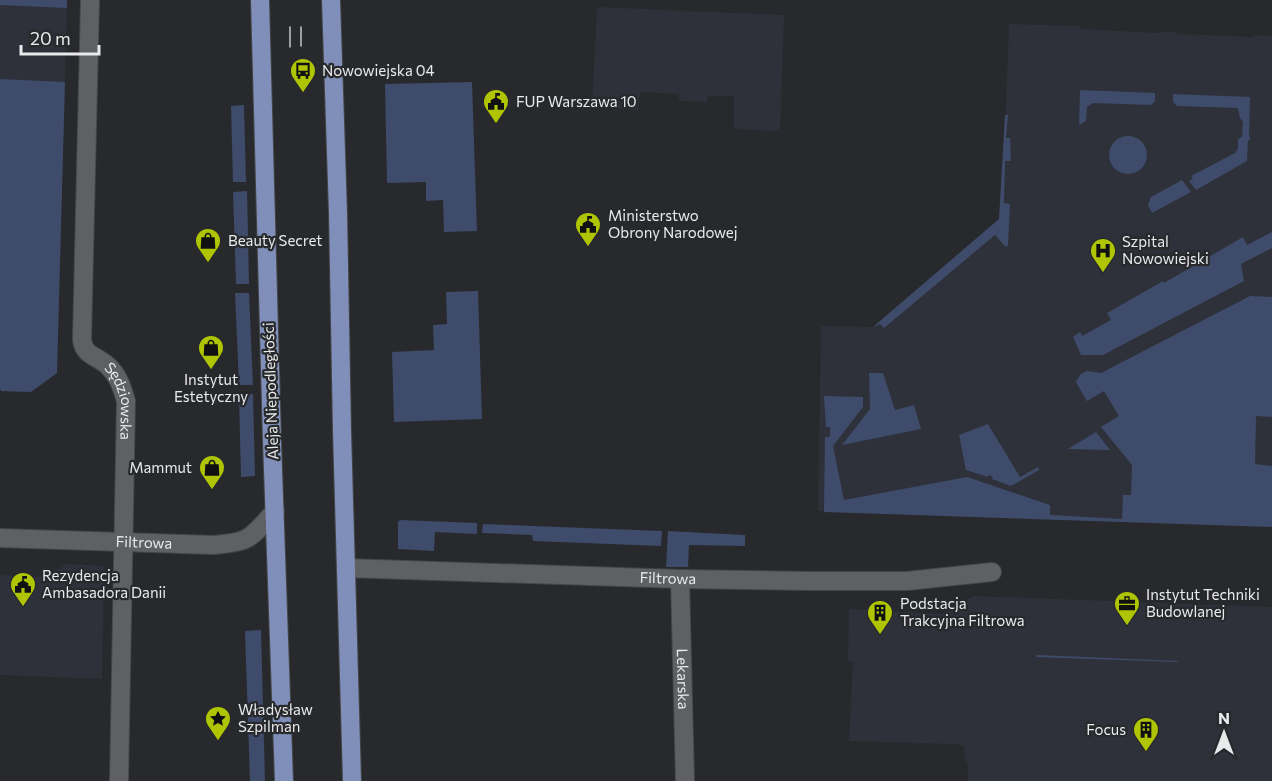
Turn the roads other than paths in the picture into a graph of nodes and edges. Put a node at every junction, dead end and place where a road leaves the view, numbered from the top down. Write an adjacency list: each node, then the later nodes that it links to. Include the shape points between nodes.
1 (90, 0): 6 (street, Sędziowska, via 81,339 88,353 118,378 126,401)
2 (260, 0): 4 (main road, Aleja Niepodległości)
3 (331, 0): 7 (main road)
4 (276, 511): 6 (street, Filtrowa, via 252,536 236,544); 11 (main road, Aleja Niepodległości)
5 (0, 538): 6 (street, Filtrowa)
6 (122, 542): 10 (street, Sędziowska)
7 (346, 568): 9 (street, Filtrowa); 12 (main road)
8 (992, 572): 9 (street, Filtrowa, via 908,581)
9 (680, 579): 13 (street, Lekarska)
10 (118, 781)
11 (285, 781)
12 (352, 781)
13 (685, 781)

